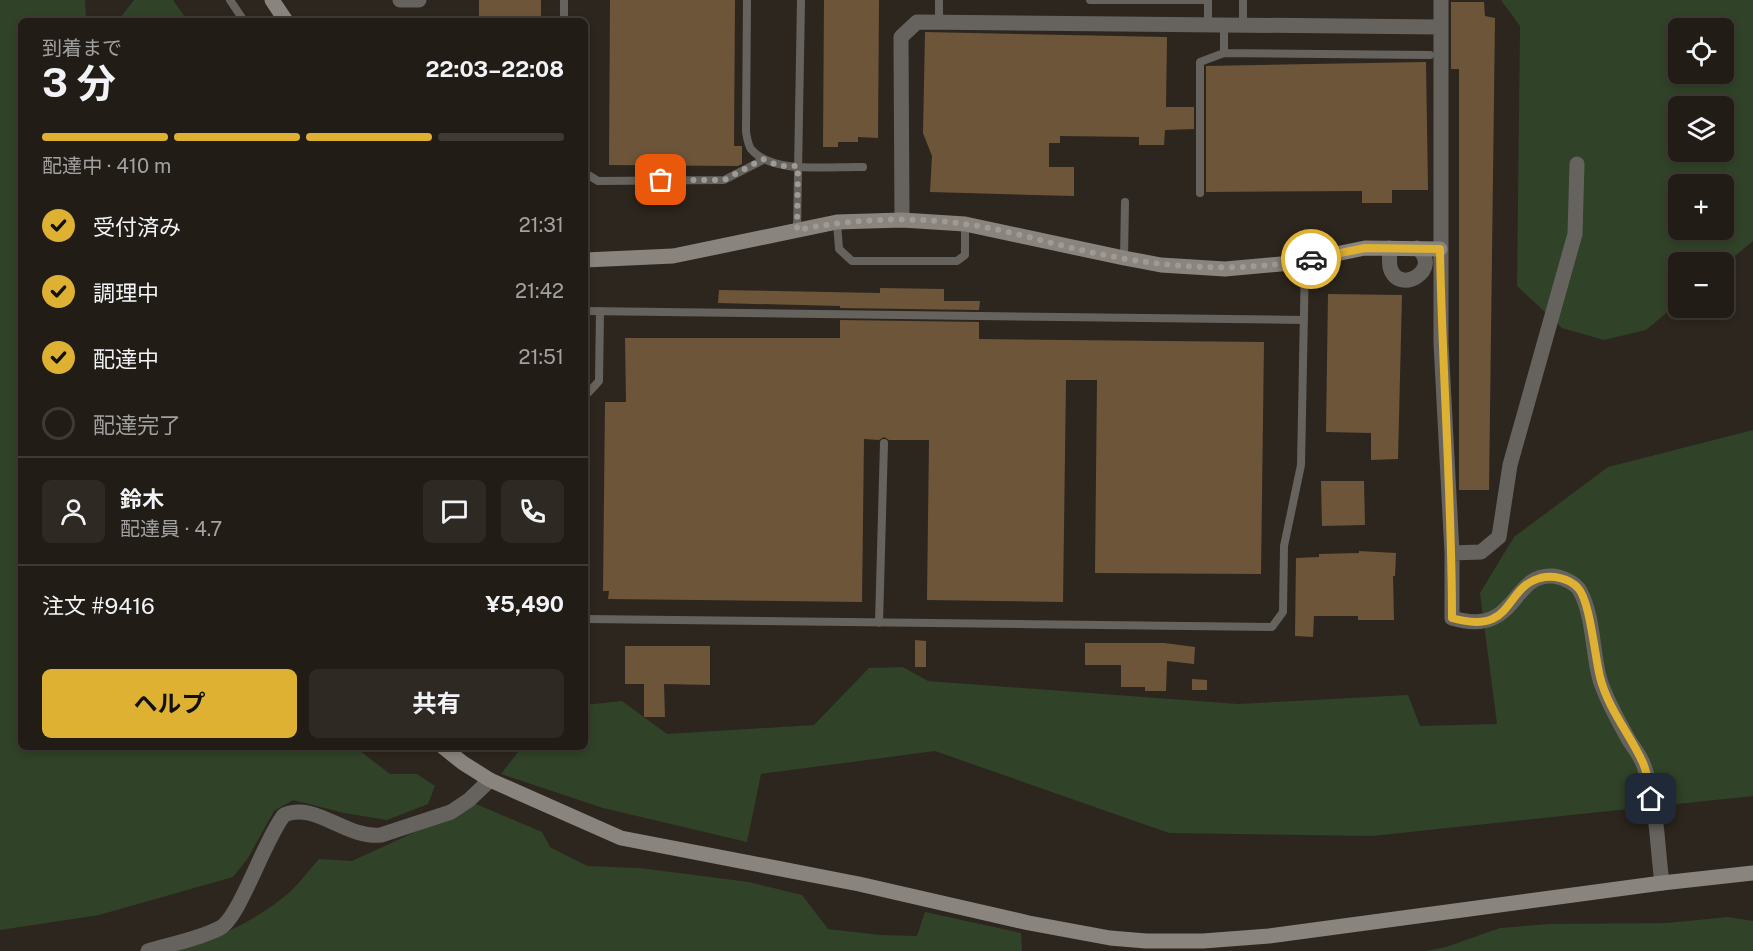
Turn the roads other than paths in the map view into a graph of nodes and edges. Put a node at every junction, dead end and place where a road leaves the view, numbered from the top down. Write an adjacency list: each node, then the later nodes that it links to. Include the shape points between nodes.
1 (230, 0): 13 (lane)
2 (400, 0): 3 (street)
3 (419, 0)
4 (564, 0): 15 (lane)
5 (747, 0): 22 (lane, via 746,132 750,148)
6 (801, 0): 24 (lane)
7 (939, 0): 16 (lane)
8 (1089, 0): 9 (lane)
9 (1208, 0): 17 (lane)
10 (1243, 0): 18 (lane)
11 (1441, 0): 19 (street)
12 (278, 2): 14 (street)
13 (242, 18)
14 (285, 18)
15 (564, 18)
16 (939, 22): 17 (street); 29 (street, via 917,22 901,37)
17 (1216, 25): 18 (street); 20 (lane)
18 (1243, 25): 19 (street)
19 (1441, 27): 35 (street)
20 (1224, 53): 21 (lane); 27 (lane, via 1200,62)
21 (1430, 55)
22 (763, 159): 24 (lane, via 779,166); 26 (lane, via 724,180 598,181)
23 (1577, 164): 44 (street, via 1575,234 1510,465 1499,537 1481,552)
24 (798, 166): 25 (lane); 32 (lane)
25 (863, 167)
26 (588, 175)
27 (1200, 193)
28 (1125, 202): 36 (lane)
29 (902, 220): 30 (street); 31 (street)
30 (837, 222): 31 (lane, via 839,249 852,261 957,261 964,255); 32 (street)
31 (965, 224): 36 (street)
32 (797, 230): 37 (street, via 673,256)
33 (1389, 248): 34 (street); 34 (street, via 1392,271 1398,278 1410,280 1419,276 1425,266); 38 (street, via 1365,248)
34 (1417, 249): 35 (street)
35 (1440, 249): 44 (street)
36 (1124, 258): 38 (street, via 1225,269)
37 (588, 260)
38 (1305, 260): 41 (lane)
39 (588, 311): 40 (lane)
40 (600, 311): 41 (lane); 42 (lane, via 599,381)
41 (1304, 320): 46 (lane, via 1301,465 1284,546 1283,612 1272,627)
42 (588, 393)
43 (884, 444): 46 (lane)
44 (1452, 553): 50 (street, via 1452,618 1471,624 1503,613 1525,586 1537,579 1552,576 1579,588 1586,603 1600,680 1614,714 1644,765)
45 (588, 619): 46 (lane)
46 (879, 623)
47 (447, 750): 48 (street)
48 (490, 780): 50 (street, via 621,838 1110,938 1227,940 1269,936); 51 (street, via 451,812 370,837 300,811 284,815 262,851 233,916 221,927)
49 (1753, 873): 50 (street)
50 (1662, 883)
51 (148, 951)

